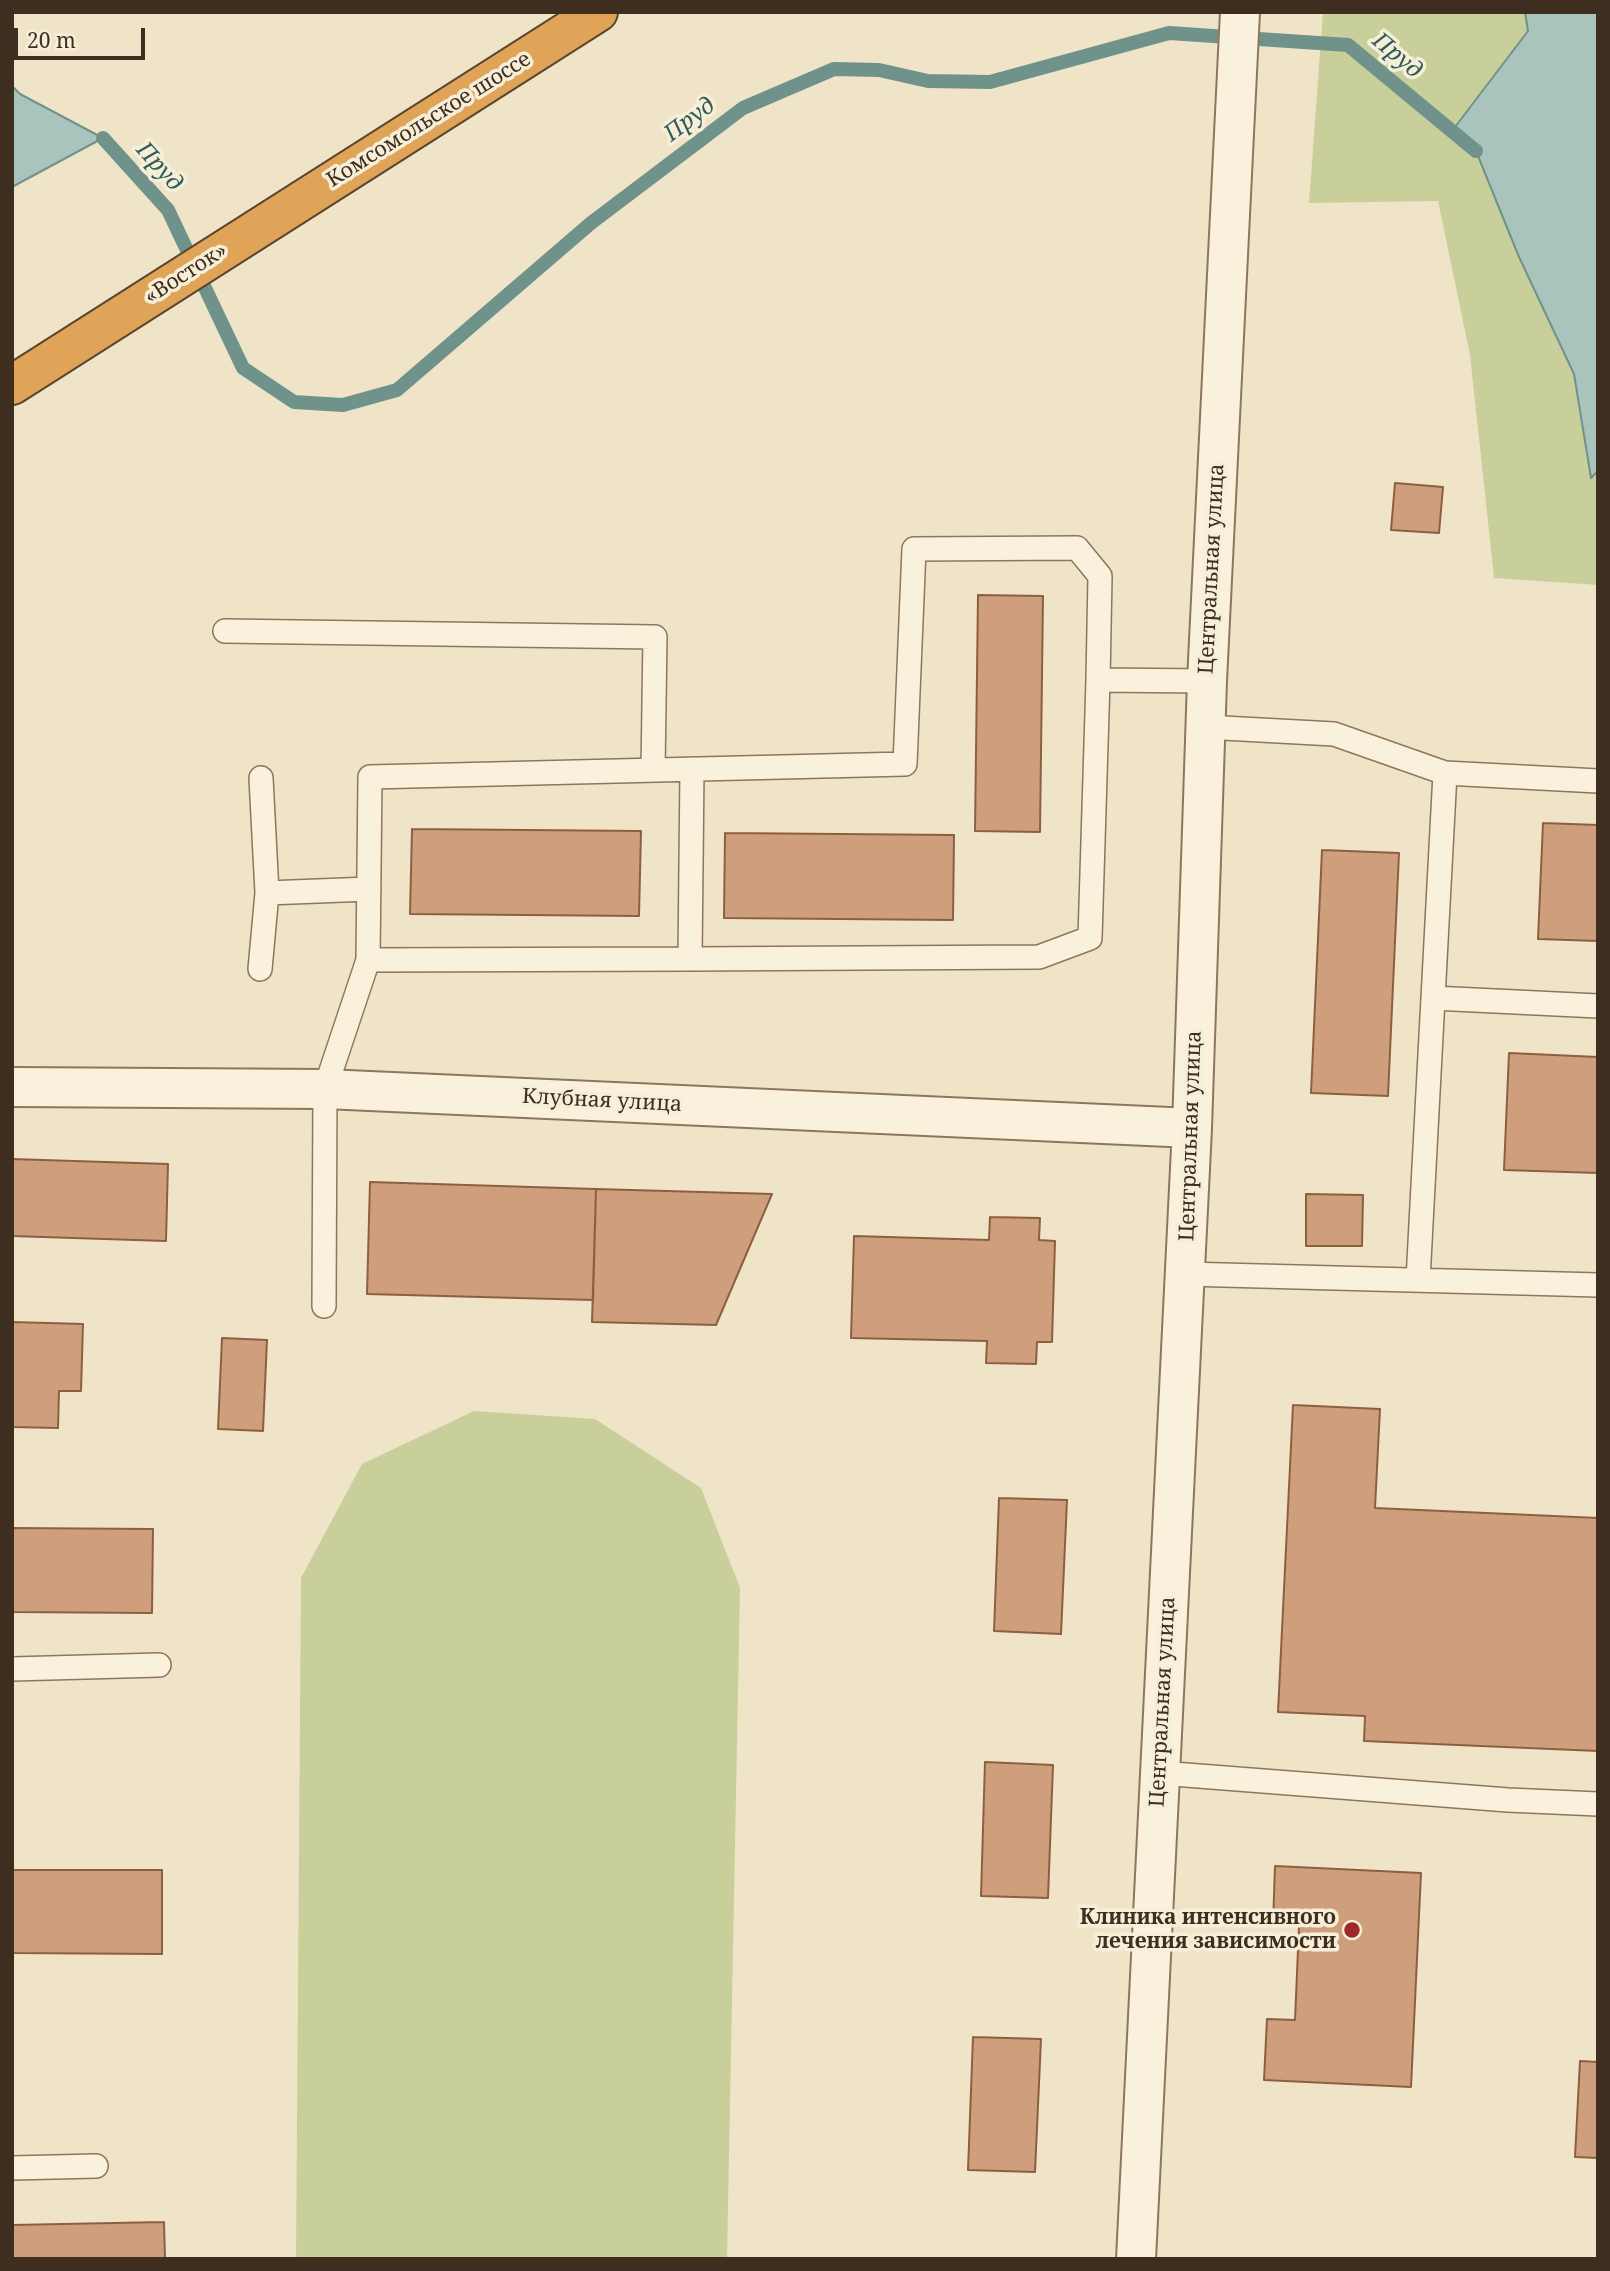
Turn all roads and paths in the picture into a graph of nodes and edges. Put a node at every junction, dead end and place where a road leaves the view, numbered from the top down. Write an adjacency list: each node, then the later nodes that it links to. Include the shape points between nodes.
1 (598, 12): 3 (highway, Комсомольское шоссе)
2 (1240, 12): 7 (street, Центральная улица)
3 (260, 227): 4 (highway, «Восток»)
4 (12, 385)
5 (225, 631): 10 (lane, via 655,637)
6 (1098, 680): 7 (lane); 9 (lane, via 1100,576 1077,548 914,549 905,764); 16 (lane, via 1090,938 1039,957)
7 (1207, 681): 8 (street, Центральная улица)
8 (1205, 727): 11 (lane, via 1334,734); 23 (street, Центральная улица)
9 (692, 769): 10 (lane); 16 (lane)
10 (653, 770): 14 (lane, via 370,776)
11 (1445, 773): 13 (lane); 19 (lane)
12 (261, 778): 15 (lane)
13 (1598, 780)
14 (369, 889): 15 (lane); 17 (lane)
15 (267, 893): 18 (lane)
16 (690, 959): 17 (lane)
17 (368, 960): 22 (lane)
18 (260, 968)
19 (1433, 998): 20 (lane); 25 (lane)
20 (1598, 1006)
21 (12, 1087): 22 (street, Клубная улица)
22 (326, 1089): 23 (street, Клубная улица); 27 (lane)
23 (1192, 1128): 24 (street, Центральная улица)
24 (1185, 1274): 25 (lane); 30 (street, Центральная улица)
25 (1418, 1280): 26 (lane)
26 (1598, 1285)
27 (324, 1306)
28 (159, 1665): 29 (lane)
29 (12, 1669)
30 (1160, 1773): 31 (lane); 34 (street, Центральная улица)
31 (1598, 1804)
32 (96, 2166): 33 (lane)
33 (12, 2168)
34 (1136, 2259)

